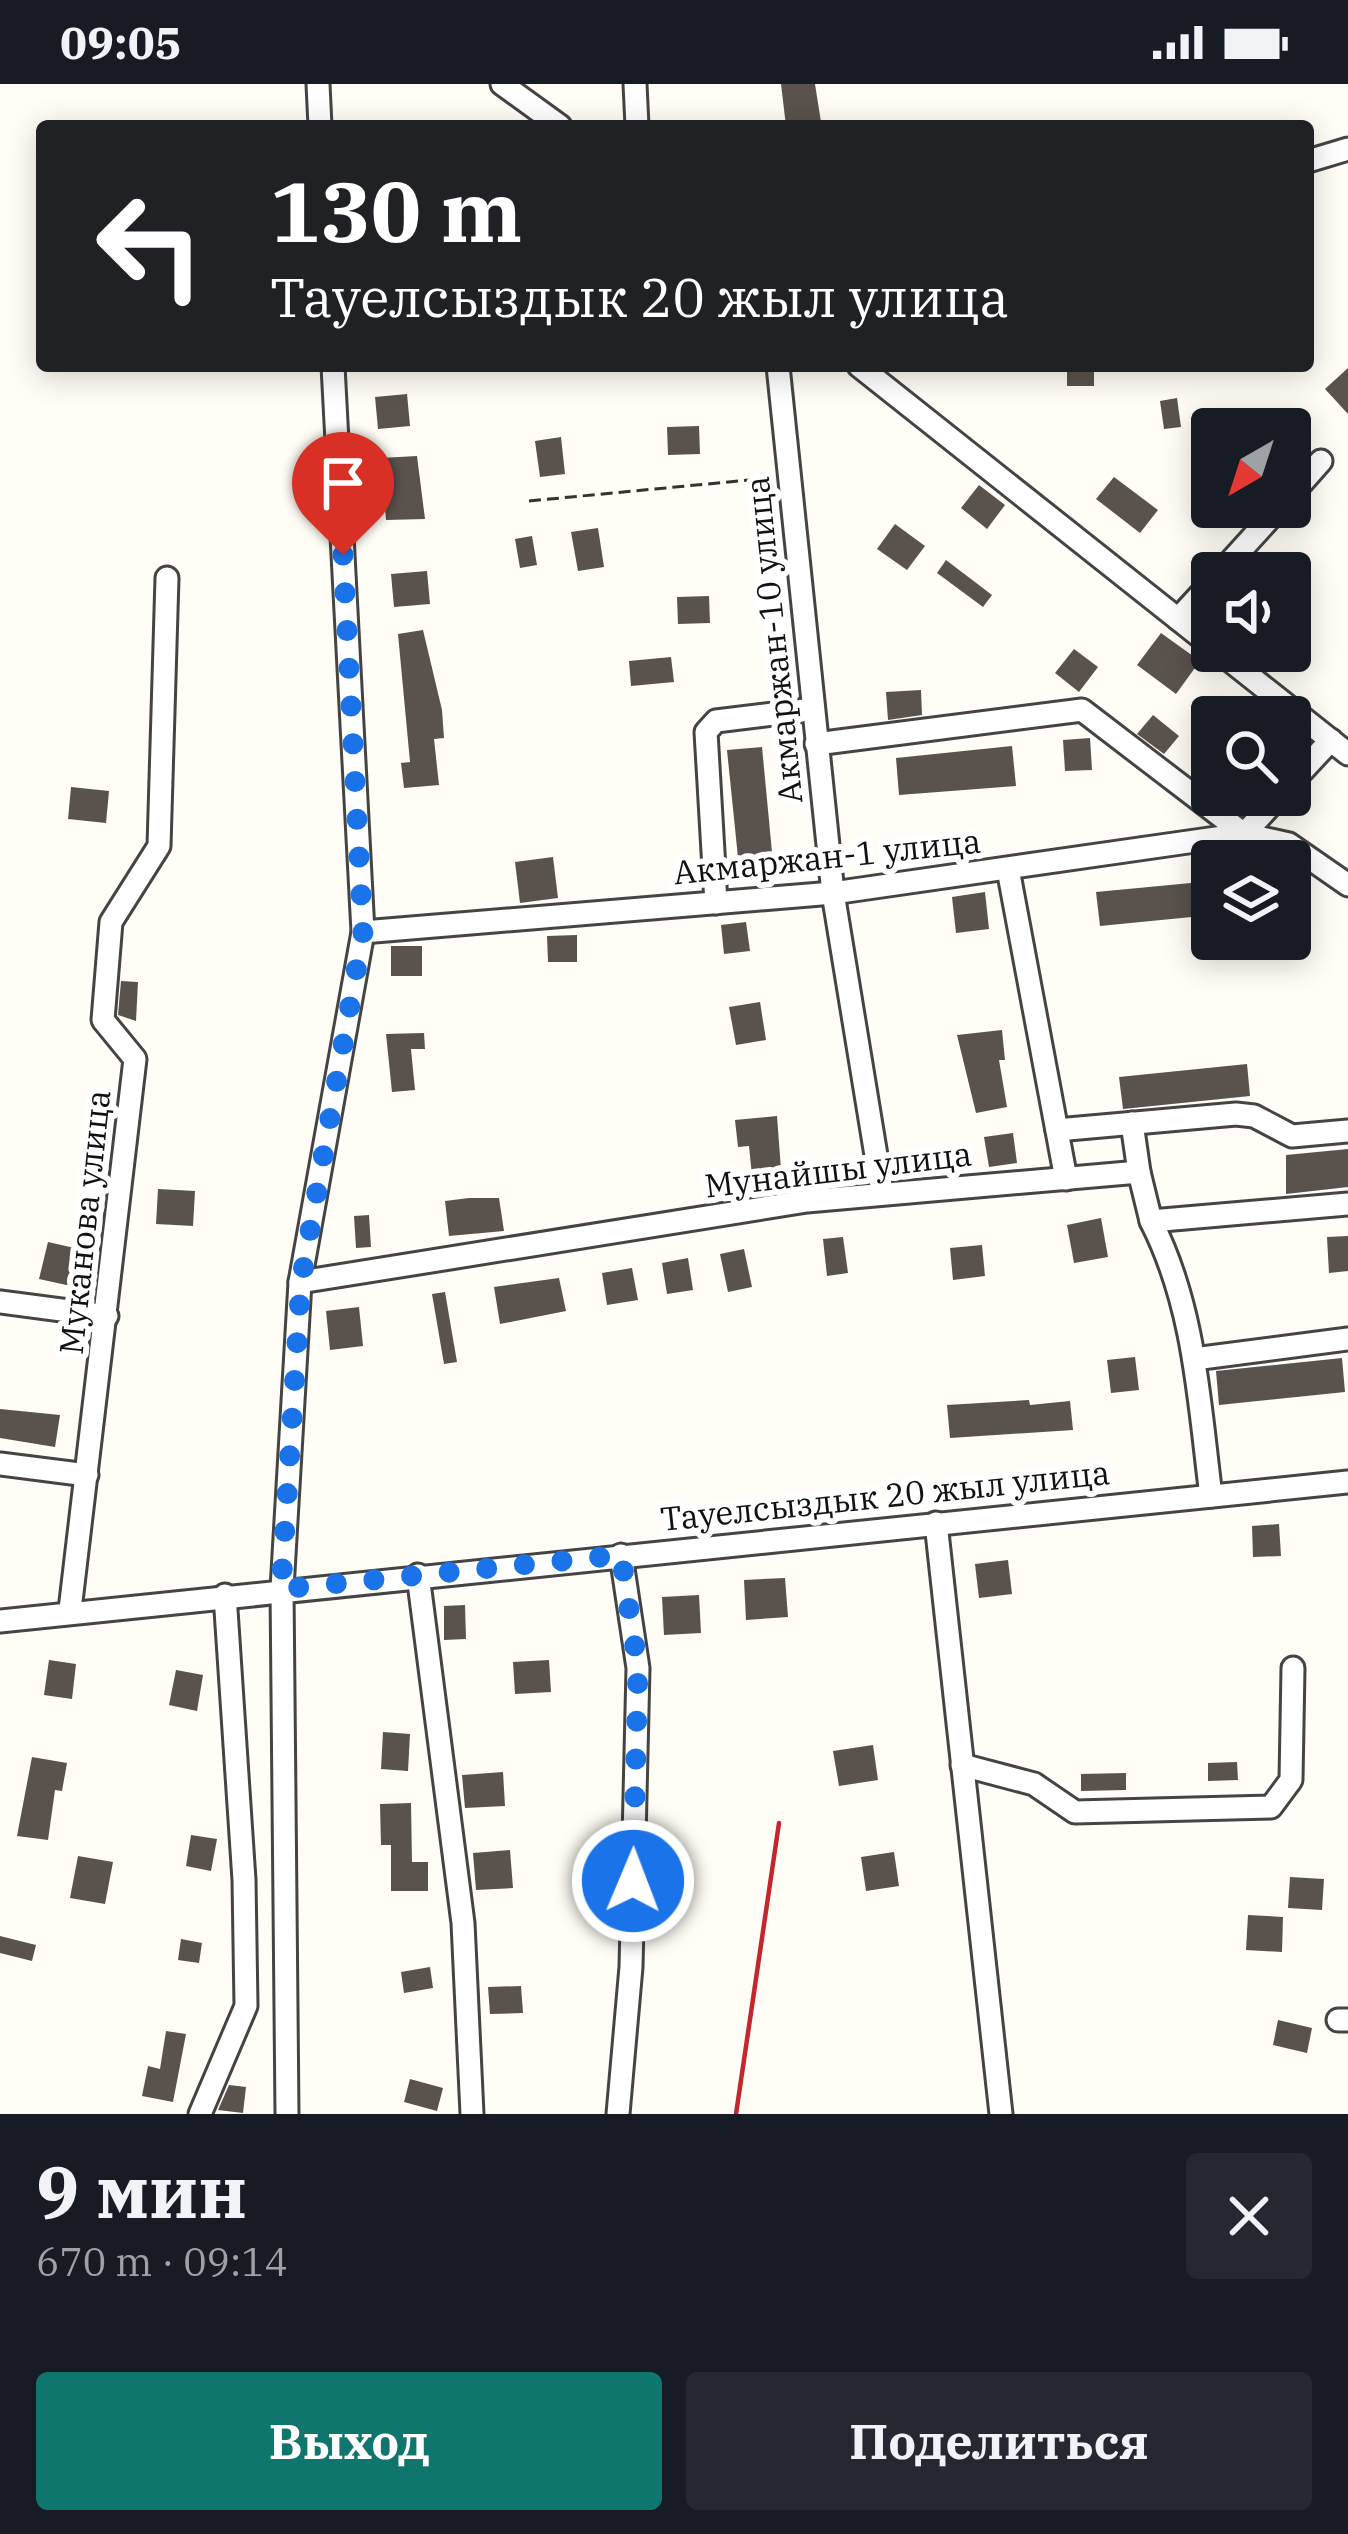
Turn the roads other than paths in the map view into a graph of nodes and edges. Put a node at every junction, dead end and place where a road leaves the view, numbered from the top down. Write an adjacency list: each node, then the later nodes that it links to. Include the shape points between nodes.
1 (318, 84): 4 (street)
2 (502, 84): 5 (street)
3 (635, 84): 6 (street)
4 (320, 120)
5 (552, 120)
6 (637, 120)
7 (1348, 149): 8 (street)
8 (1314, 159)
9 (333, 372): 31 (street)
10 (779, 372): 21 (street, Акмаржан-10 улица)
11 (867, 372): 18 (street)
12 (1321, 461): 13 (street)
13 (1311, 472)
14 (1261, 528): 15 (street)
15 (1239, 552)
16 (167, 578): 42 (street, Муканова улица, via 158,846 111,922 104,1000 103,1020 135,1059)
17 (1191, 605): 18 (street)
18 (1178, 620): 19 (street)
19 (1191, 630)
20 (1245, 672): 23 (street)
21 (813, 709): 22 (street, Акмаржан-10 улица); 30 (street, via 716,721 706,732)
22 (817, 744): 26 (street, via 1082,710); 29 (street, Акмаржан-10 улица)
23 (1339, 747): 24 (street)
24 (1311, 768)
25 (1261, 816): 26 (street)
26 (1244, 834): 27 (street, Акмаржан-1 улица); 28 (street, via 1289,844)
27 (1008, 869): 29 (street, Акмаржан-1 улица); 33 (street)
28 (1348, 885)
29 (833, 893): 30 (street, Акмаржан-1 улица); 37 (street, Акмаржан-10 улица)
30 (716, 903): 31 (street, Акмаржан-1 улица)
31 (363, 932): 40 (street)
32 (1132, 1123): 33 (street); 34 (street, via 1236,1114 1292,1136); 35 (street)
33 (1057, 1130): 36 (street)
34 (1348, 1132)
35 (1139, 1172): 36 (street, Мунайшы улица); 39 (street)
36 (1066, 1179): 37 (street, Мунайшы улица)
37 (883, 1192): 40 (street, Мунайшы улица)
38 (1348, 1204): 39 (street)
39 (1151, 1221): 44 (street, via 1177,1276)
40 (301, 1282): 52 (street)
41 (0, 1302): 42 (street)
42 (107, 1316): 46 (street, Муканова улица)
43 (1348, 1339): 44 (street)
44 (1194, 1359): 48 (street)
45 (0, 1464): 46 (street)
46 (87, 1475): 54 (street, Муканова улица)
47 (1348, 1482): 48 (street, Тауелсыздык 20 жыл улица)
48 (1211, 1496): 49 (street, Тауелсыздык 20 жыл улица)
49 (936, 1523): 50 (street, Тауелсыздык 20 жыл улица); 57 (street)
50 (621, 1555): 51 (street, Тауелсыздык 20 жыл улица); 61 (street, via 638,1668 631,1967)
51 (418, 1575): 52 (street, Тауелсыздык 20 жыл улица); 60 (street, via 463,1923)
52 (281, 1589): 53 (street, Тауелсыздык 20 жыл улица); 59 (street)
53 (225, 1594): 54 (street, Тауелсыздык 20 жыл улица); 58 (street, via 246,2006)
54 (70, 1610): 55 (street, Тауелсыздык 20 жыл улица)
55 (0, 1621)
56 (1293, 1668): 57 (street, via 1291,1780 1271,1807 1076,1812 1034,1784)
57 (962, 1765): 62 (street)
58 (200, 2114)
59 (287, 2114)
60 (472, 2114)
61 (618, 2114)
62 (1001, 2114)

